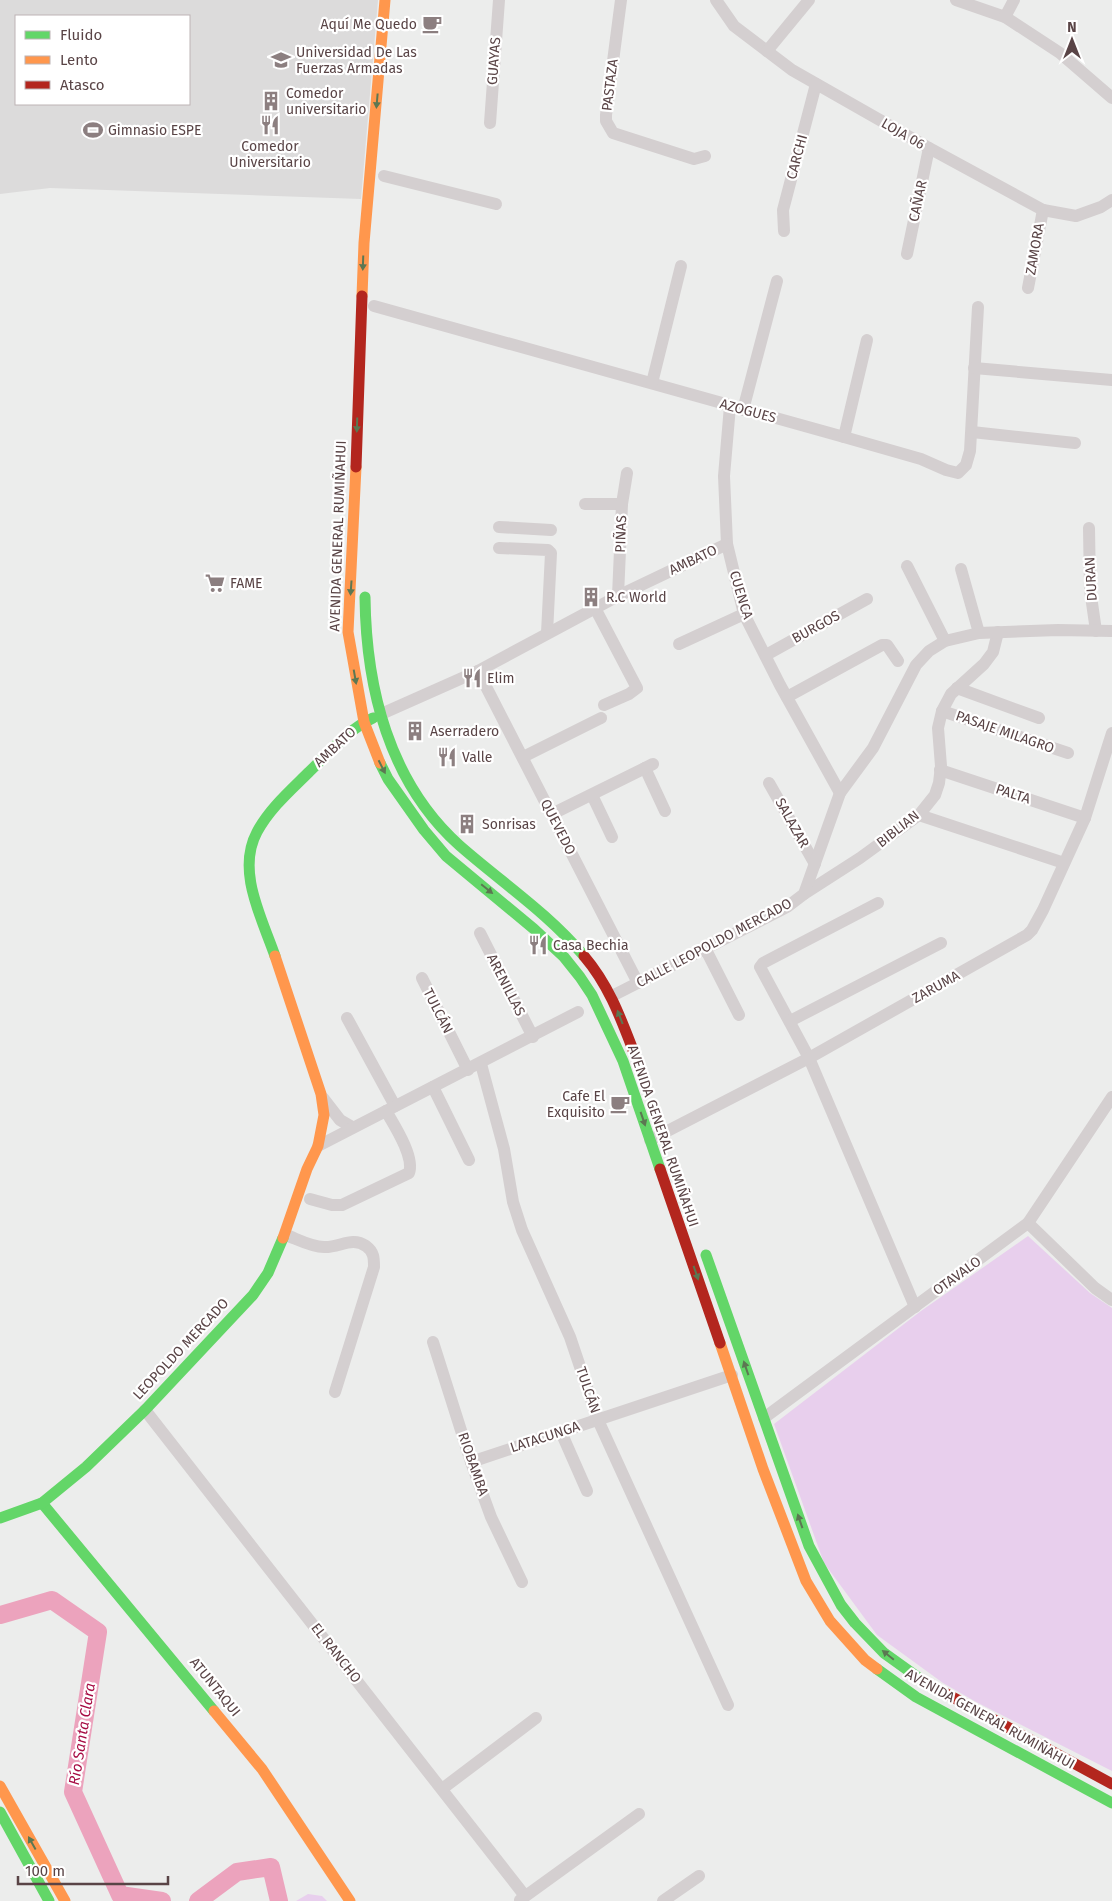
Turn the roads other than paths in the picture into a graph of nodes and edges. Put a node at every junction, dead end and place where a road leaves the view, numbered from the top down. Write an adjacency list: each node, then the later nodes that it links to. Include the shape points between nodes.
1 (386, 0): 68 (main road, AVENIDA GENERAL RUMIÑAHUI, one-way to 68, via 364,243 348,632)
2 (499, 0): 12 (street, GUAYAS)
3 (621, 0): 14 (street, PASTAZA, via 606,115 609,128 613,133 694,159)
4 (716, 0): 9 (street, LOJA 06, via 734,26)
5 (809, 0): 9 (street)
6 (956, 0): 8 (street)
7 (1014, 0): 8 (street)
8 (1005, 16): 11 (street, via 1060,53)
9 (767, 51): 10 (street, LOJA 06)
10 (816, 84): 13 (street, LOJA 06); 19 (street, CARCHI, via 784,210)
11 (1112, 98)
12 (490, 123)
13 (929, 148): 18 (street, LOJA 06); 20 (street, CAÑAR)
14 (705, 156)
15 (384, 176): 17 (street)
16 (1112, 200): 18 (street, LOJA 06, via 1076,216)
17 (496, 204)
18 (1042, 210): 23 (street, ZAMORA)
19 (784, 230)
20 (907, 254)
21 (681, 266): 29 (street)
22 (777, 282): 32 (street)
23 (1028, 288)
24 (978, 307): 27 (street, AZOGUES)
25 (374, 311): 29 (street, AZOGUES); 30 (main road)
26 (868, 340): 34 (street)
27 (974, 368): 28 (street); 33 (street, AZOGUES)
28 (1112, 380)
29 (652, 383): 31 (street, AZOGUES)
30 (370, 402)
31 (730, 406): 32 (street, AZOGUES); 43 (street, CUENCA, via 724,476)
32 (743, 410): 34 (street, AZOGUES)
33 (972, 432): 34 (street, AZOGUES, via 966,465 958,472); 35 (street)
34 (844, 437)
35 (1075, 443)
36 (626, 473): 38 (street, PIÑAS)
37 (585, 504): 38 (street)
38 (622, 504): 49 (street, PIÑAS)
39 (499, 527): 41 (street)
40 (1089, 528): 53 (street, DURAN, via 1090,589)
41 (525, 529): 42 (street); 45 (street)
42 (551, 530)
43 (727, 544): 49 (street, AMBATO); 52 (street, CUENCA)
44 (499, 548): 45 (street)
45 (524, 548): 56 (street, via 551,553)
46 (907, 566): 58 (street)
47 (961, 568): 57 (street)
48 (365, 587): 66 (main road, AVENIDA GENERAL RUMIÑAHUI, via 364,626)
49 (618, 596): 51 (street, AMBATO)
50 (867, 599): 60 (street, BURGOS)
51 (595, 608): 56 (street, AMBATO); 71 (street, via 636,688 602,712)
52 (744, 614): 59 (street); 60 (street, CUENCA)
53 (1096, 631): 54 (street, CALLE LEOPOLDO MERCADO); 55 (street, CALLE LEOPOLDO MERCADO)
54 (1112, 631)
55 (998, 632): 57 (street, CALLE LEOPOLDO MERCADO); 63 (street, BIBLIAN, via 993,652)
56 (547, 633): 62 (street, AMBATO)
57 (979, 633): 58 (street, CALLE LEOPOLDO MERCADO)
58 (944, 641): 74 (street, CALLE LEOPOLDO MERCADO, via 916,665 873,748)
59 (679, 644)
60 (766, 655): 64 (street, CUENCA)
61 (898, 661): 64 (street, via 888,645 882,645)
62 (478, 671): 66 (street, AMBATO); 71 (street, QUEVEDO)
63 (957, 688): 65 (street, BIBLIAN); 67 (street)
64 (787, 697): 74 (street, CUENCA)
65 (942, 710): 70 (street, PASAJE MILAGRO); 72 (street, BIBLIAN, via 938,728)
66 (379, 715): 68 (main road, AMBATO); 90 (main road, AVENIDA GENERAL RUMIÑAHUI, via 401,769 431,814 448,834 578,948)
67 (1038, 718)
68 (364, 722): 101 (main road, AMBATO, via 346,734 274,808 257,832 250,859 249,873 257,906); 105 (main road, AVENIDA GENERAL RUMIÑAHUI, one-way to 105, via 388,779 446,856 534,929 580,977 623,1061)
69 (1112, 733): 79 (street, ZARUMA)
70 (1068, 753)
71 (523, 757): 77 (street, QUEVEDO)
72 (940, 770): 78 (street, BIBLIAN, via 935,794); 79 (street, PALTA)
73 (769, 783): 82 (street, SALAZAR)
74 (840, 793): 82 (street, CALLE LEOPOLDO MERCADO)
75 (592, 794): 76 (street, via 649,766); 77 (street); 80 (street)
76 (665, 810)
77 (552, 814): 89 (street, QUEVEDO)
78 (919, 815): 81 (street); 83 (street, BIBLIAN)
79 (1085, 818): 81 (street, ZARUMA)
80 (612, 837)
81 (1064, 863): 97 (street, ZARUMA, via 1032,930 1021,939)
82 (815, 864): 83 (street, CALLE LEOPOLDO MERCADO)
83 (804, 894): 87 (street, CALLE LEOPOLDO MERCADO, via 787,907)
84 (878, 903): 94 (street, via 761,965)
85 (480, 933): 95 (street, ARENILLAS)
86 (940, 943): 94 (street)
87 (705, 948): 89 (street, CALLE LEOPOLDO MERCADO); 92 (street)
88 (422, 978): 99 (street, TULCÁN)
89 (638, 983): 90 (street, CALLE LEOPOLDO MERCADO)
90 (612, 996): 96 (main road, AVENIDA GENERAL RUMIÑAHUI, one-way to 90)
91 (578, 1012): 95 (street)
92 (739, 1015)
93 (347, 1018): 103 (street)
94 (790, 1021): 97 (street)
95 (533, 1037): 98 (street)
96 (636, 1058)
97 (809, 1058): 105 (street, ZARUMA); 113 (street)
98 (481, 1064): 99 (street); 119 (street, TULCÁN, via 522,1230 570,1337)
99 (468, 1070): 100 (street)
100 (433, 1087): 103 (street); 107 (street)
101 (321, 1094): 104 (street, via 332,1112); 106 (main road, AMBATO, via 324,1115)
102 (1112, 1097): 109 (street, OTAVALO)
103 (390, 1109): 104 (street); 108 (street, via 409,1158 409,1172 342,1205)
104 (352, 1127): 106 (street)
105 (650, 1140): 115 (main road, AVENIDA GENERAL RUMIÑAHUI, one-way to 115)
106 (318, 1146): 110 (main road, LEOPOLDO MERCADO, via 307,1168)
107 (469, 1160)
108 (310, 1199)
109 (1028, 1223): 112 (street, via 1095,1288); 113 (street, OTAVALO)
110 (286, 1235): 116 (street, via 324,1247 355,1242 363,1244 374,1258 374,1267); 117 (main road, LEOPOLDO MERCADO, via 268,1273 253,1295)
111 (701, 1241): 118 (main road, AVENIDA GENERAL RUMIÑAHUI, one-way to 111)
112 (1112, 1300)
113 (915, 1307): 118 (street, OTAVALO)
114 (433, 1342): 121 (street, RIOBAMBA)
115 (732, 1375): 119 (street, LATACUNGA); 131 (main road, AVENIDA GENERAL RUMIÑAHUI, via 763,1469 806,1581 830,1621 866,1660 908,1692)
116 (335, 1392)
117 (145, 1410): 123 (main road, LEOPOLDO MERCADO, via 86,1467); 130 (street, EL RANCHO)
118 (764, 1418): 128 (main road, AVENIDA GENERAL RUMIÑAHUI, one-way to 118, via 920,1680 884,1653 855,1623 829,1587 809,1546)
119 (598, 1420): 120 (street, LATACUNGA); 126 (street, TULCÁN)
120 (562, 1432): 121 (street, LATACUNGA); 122 (street)
121 (471, 1462): 125 (street, RIOBAMBA, via 491,1517)
122 (587, 1490)
123 (42, 1503): 124 (main road, LEOPOLDO MERCADO); 138 (main road, ATUNTAQUI, via 262,1769)
124 (0, 1518)
125 (522, 1582)
126 (728, 1705)
127 (536, 1718): 130 (street)
128 (1112, 1784)
129 (0, 1786): 137 (main road, one-way to 129)
130 (442, 1789): 135 (street, EL RANCHO)
131 (1112, 1803)
132 (0, 1812): 136 (main road)
133 (639, 1814): 135 (street)
134 (699, 1876): 139 (street)
135 (522, 1899)
136 (49, 1901)
137 (65, 1901)
138 (350, 1901)
139 (663, 1901)

